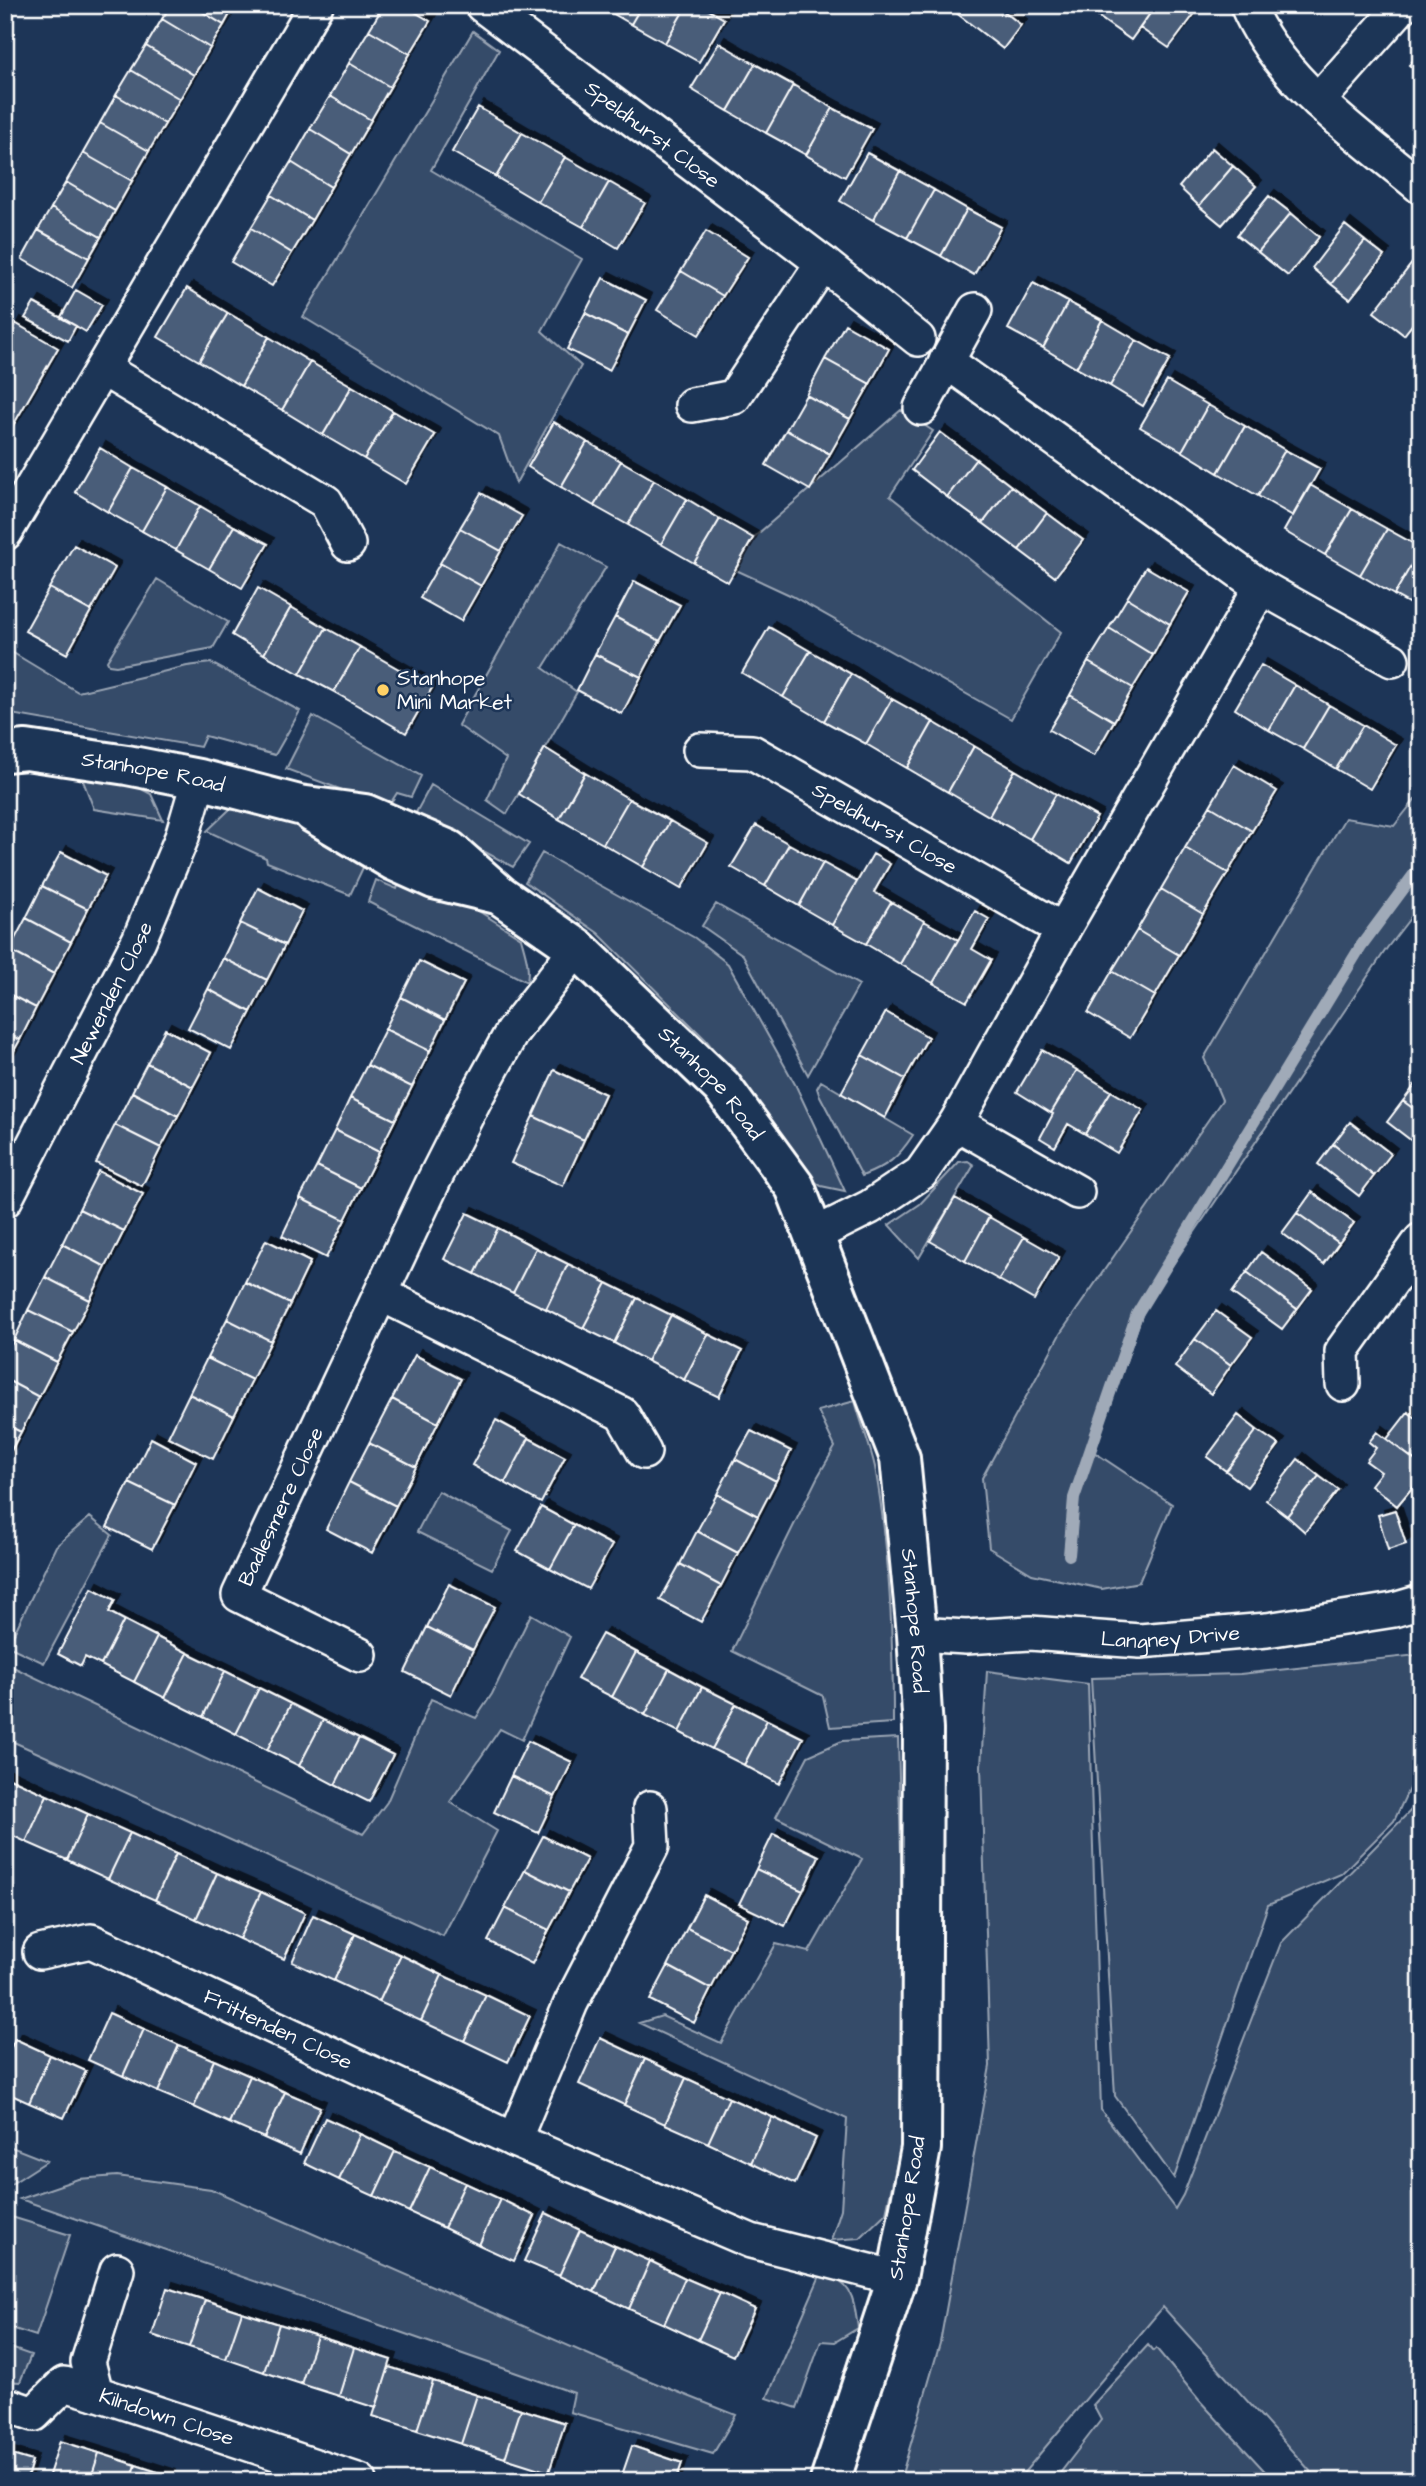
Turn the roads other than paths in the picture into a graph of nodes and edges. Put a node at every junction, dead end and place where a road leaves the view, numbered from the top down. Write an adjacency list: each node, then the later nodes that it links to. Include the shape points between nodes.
1 (316, 5): 11 (street)
2 (482, 5): 7 (street, Speldhurst Close)
3 (1247, 5): 5 (street, via 1271,48)
4 (1403, 5): 5 (street)
5 (1318, 101): 6 (street)
6 (1421, 187)
7 (823, 263): 9 (street, Speldhurst Close); 12 (street, via 734,397)
8 (975, 310): 10 (street)
9 (918, 339)
10 (946, 361): 13 (street); 16 (street)
11 (103, 369): 14 (street); 15 (street, via 326,502)
12 (692, 405)
13 (921, 408)
14 (5, 533)
15 (348, 544)
16 (1261, 587): 17 (street); 21 (street)
17 (1392, 660)
18 (700, 750): 21 (street, Speldhurst Close, via 752,752)
19 (5, 752): 20 (street, Stanhope Road, via 26,750)
20 (199, 779): 22 (street, Stanhope Road, via 299,805 365,814 449,850 500,895); 25 (street, Newenden Close, via 182,836 138,940)
21 (1063, 930): 23 (street)
22 (577, 948): 26 (street, Stanhope Road, via 722,1087 795,1187); 28 (street, Badlesmere Close, via 512,1032)
23 (956, 1123): 24 (street); 26 (street, via 921,1173 870,1207)
24 (1077, 1192)
25 (5, 1200)
26 (814, 1235): 32 (street, Stanhope Road, via 900,1458)
27 (1421, 1240): 29 (street, via 1342,1351)
28 (381, 1294): 30 (street, via 622,1414); 33 (street, Badlesmere Close, via 239,1595)
29 (1343, 1384)
30 (644, 1452)
31 (1421, 1602): 32 (street, Langney Drive, via 1267,1630 1140,1641 1030,1633)
32 (917, 1634): 38 (street, Stanhope Road, via 923,1743 920,2148)
33 (360, 1656)
34 (650, 1808): 36 (street, via 652,1846 571,2003)
35 (40, 1952): 36 (street, Frittenden Close, via 91,1941)
36 (513, 2140): 38 (street, Frittenden Close, via 751,2241)
37 (117, 2270): 39 (street, Kilndown Close, via 88,2362)
38 (897, 2278): 42 (street, Stanhope Road)
39 (96, 2393): 40 (street, via 64,2384 34,2414); 41 (street, Kilndown Close)
40 (5, 2404)
41 (360, 2481)
42 (830, 2481)

